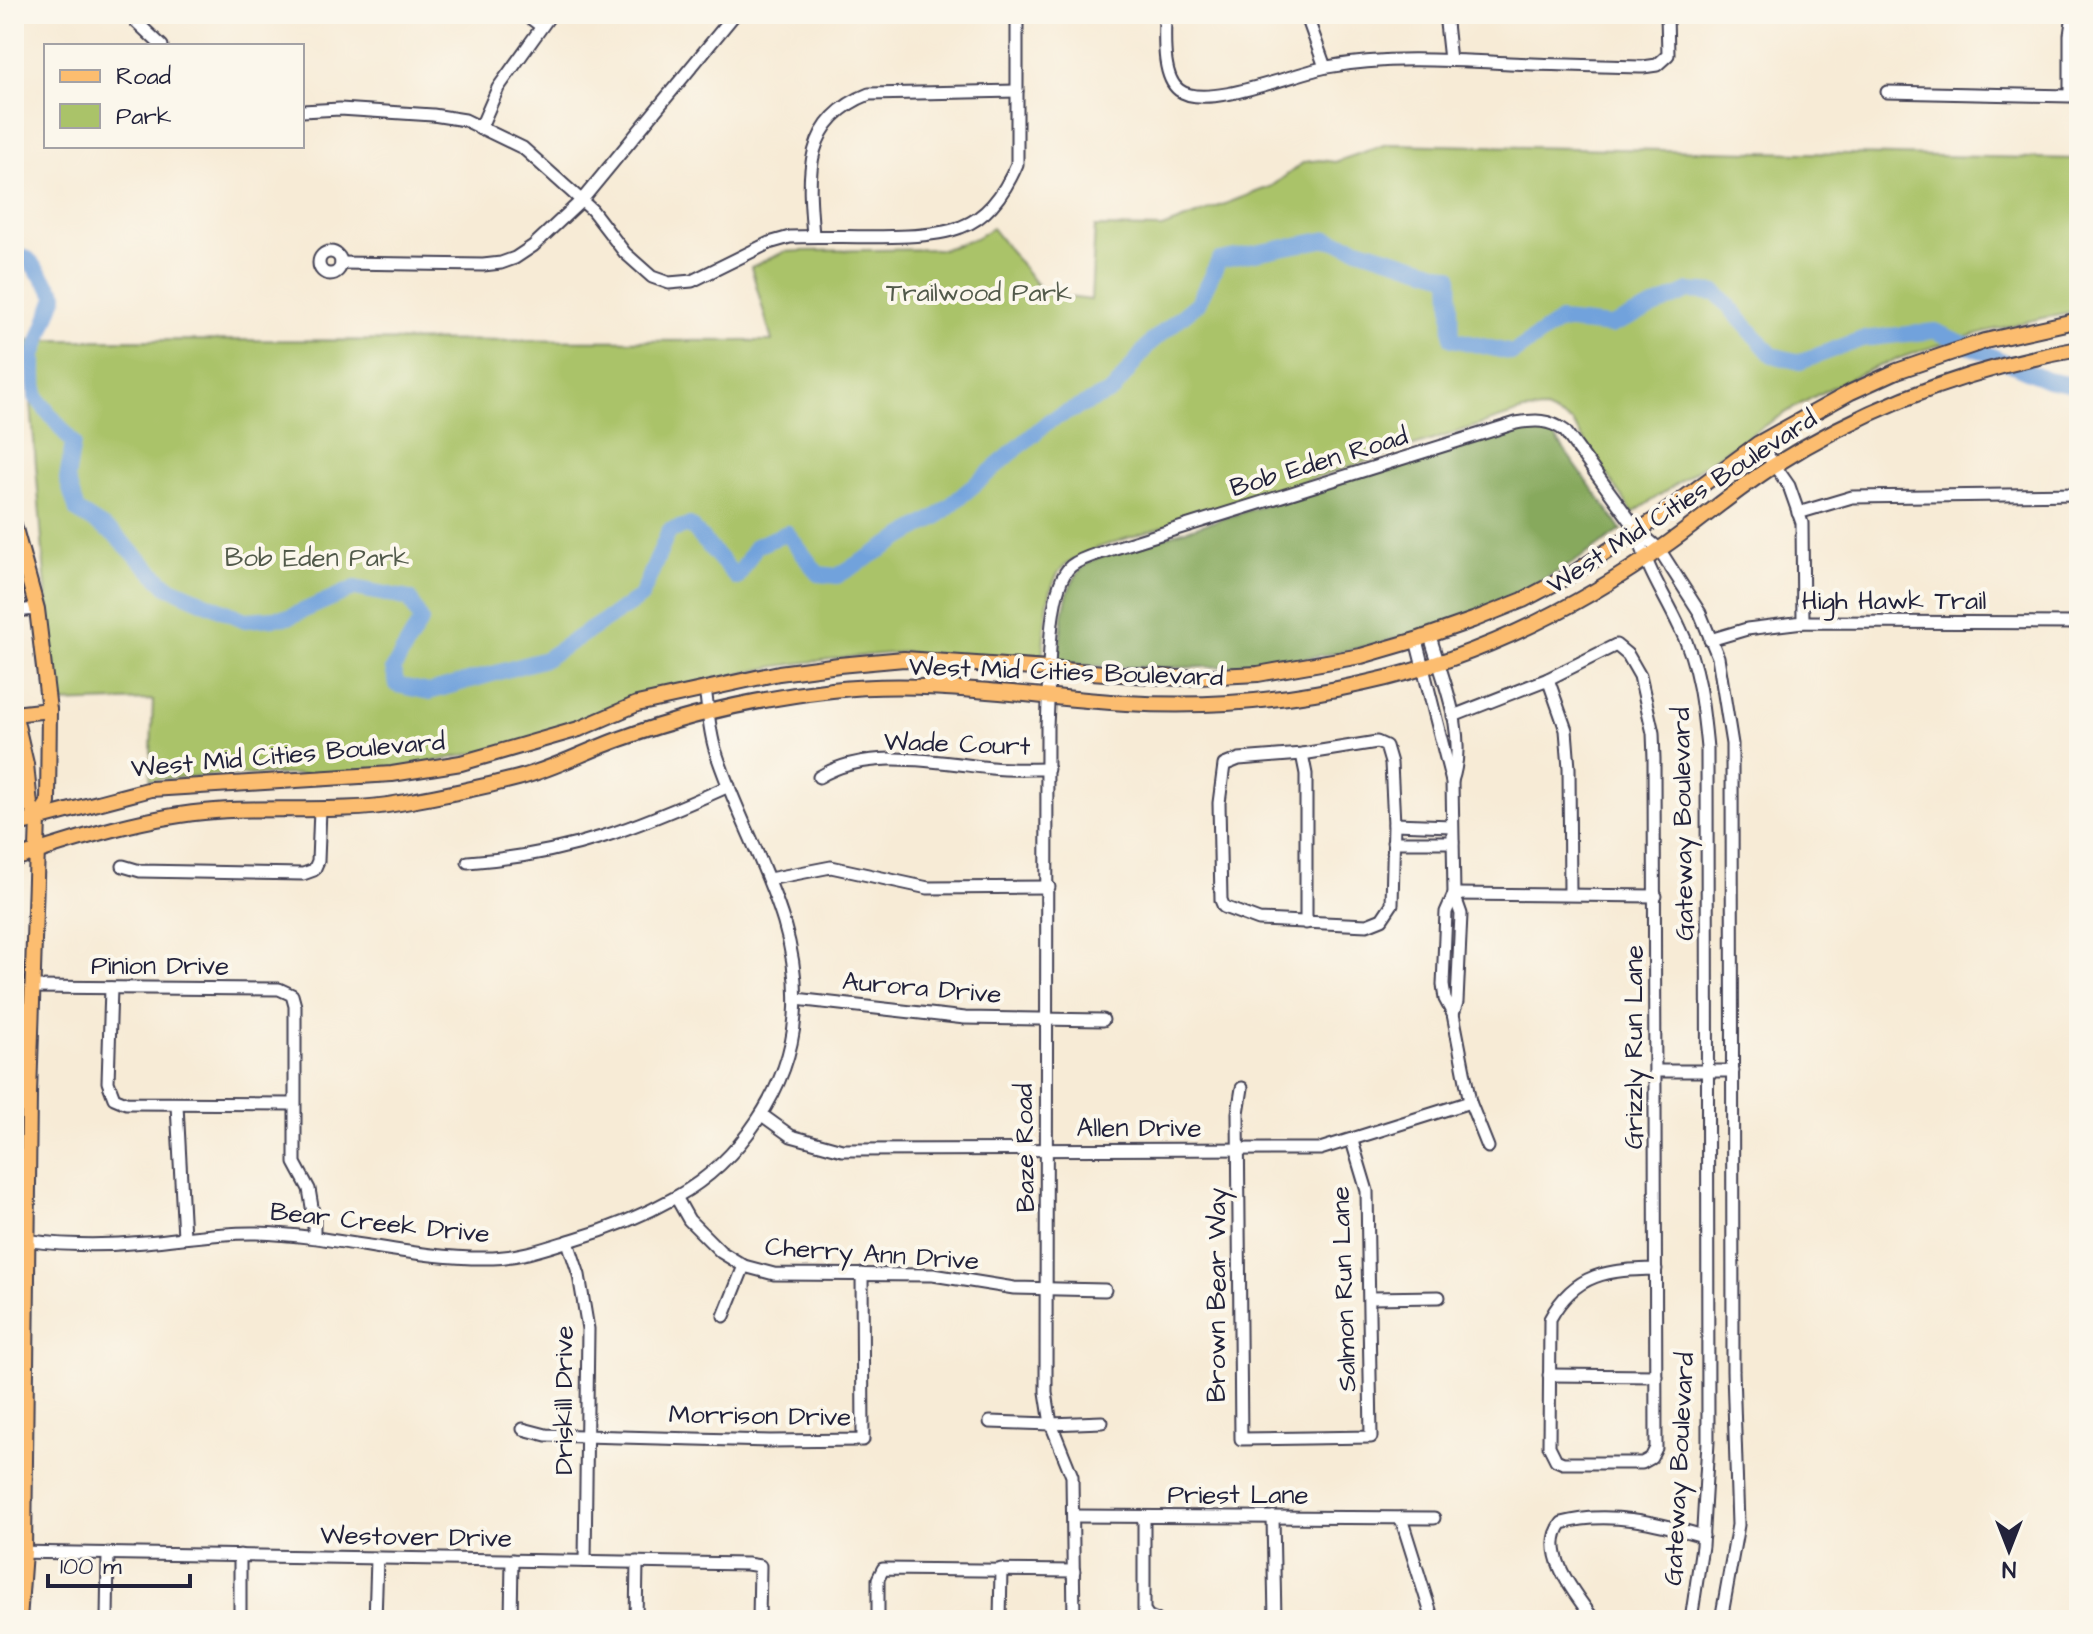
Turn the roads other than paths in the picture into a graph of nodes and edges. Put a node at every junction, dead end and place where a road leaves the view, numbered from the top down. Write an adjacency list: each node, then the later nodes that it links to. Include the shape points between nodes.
1 (128, 14): 12 (street)
2 (525, 14): 11 (street)
3 (551, 14): 11 (street)
4 (735, 14): 19 (street)
5 (1017, 14): 15 (street)
6 (1165, 14): 14 (street, via 1171,80 1192,96 1260,87)
7 (1306, 14): 14 (street)
8 (1445, 14): 13 (street)
9 (1667, 14): 13 (street, via 1668,55 1657,65)
10 (2073, 14): 16 (street, via 2070,96)
11 (541, 26): 18 (street, via 498,88)
12 (160, 44)
13 (1450, 60): 14 (street)
14 (1325, 67)
15 (1017, 91): 20 (street, via 1017,164 1008,186 978,218 961,228 929,233); 20 (street, via 869,94 851,101 816,141 809,185)
16 (1887, 92)
17 (304, 111): 18 (street, via 433,115 465,120)
18 (480, 129): 19 (street, via 523,148)
19 (582, 200): 20 (street, via 625,253 652,277 669,283 692,281 769,243); 21 (street, via 533,246 501,263)
20 (813, 235)
21 (341, 263)
22 (2079, 320): 24 (main road, West Mid Cities Boulevard, via 1985,341 1897,371)
23 (2079, 349): 25 (main road, West Mid Cities Boulevard, via 2028,358 1927,389)
24 (1759, 443): 25 (street); 29 (main road, West Mid Cities Boulevard)
25 (1774, 465): 27 (street, via 1789,486); 30 (main road, West Mid Cities Boulevard)
26 (2079, 494): 27 (street, via 1852,497)
27 (1798, 513): 34 (street)
28 (14, 525): 32 (main road)
29 (1638, 531): 30 (street, Gateway Boulevard); 31 (street, Gateway Boulevard); 36 (main road, West Mid Cities Boulevard, via 1523,600); 39 (street, Bob Eden Road, via 1565,431 1543,421 1516,423 1073,565 1056,596)
30 (1659, 549): 31 (main road, West Mid Cities Boulevard); 37 (street, Gateway Boulevard, via 1700,613)
31 (1644, 560): 38 (main road, West Mid Cities Boulevard, via 1509,637); 75 (street, Gateway Boulevard, via 1682,630 1701,687 1707,748)
32 (37, 609): 33 (street); 43 (main road)
33 (14, 611)
34 (1803, 622): 35 (street, High Hawk Trail); 37 (street, High Hawk Trail)
35 (2079, 623)
36 (1423, 638): 38 (street); 39 (main road, West Mid Cities Boulevard, via 1361,656 1258,674 1155,678)
37 (1710, 640): 76 (street, Gateway Boulevard, via 1718,657 1732,744)
38 (1431, 665): 42 (main road, West Mid Cities Boulevard, via 1367,683 1261,701 1161,704); 46 (street); 50 (street)
39 (1050, 670): 41 (main road, West Mid Cities Boulevard, via 904,659 779,673); 42 (street, Baze Road)
40 (1548, 679): 46 (street); 66 (street, via 1566,730); 67 (street, Grizzly Run Lane, via 1616,645 1640,676 1653,733)
41 (705, 688): 44 (street, Bear Creek Drive); 53 (main road, West Mid Cities Boulevard, via 637,704 579,729 461,763 392,774 154,788)
42 (1049, 697): 44 (main road, West Mid Cities Boulevard, via 937,688 834,690); 48 (street, Baze Road)
43 (49, 710): 45 (main road); 53 (main road, via 48,803)
44 (709, 712): 51 (street, Bear Creek Drive, via 714,747); 52 (main road, West Mid Cities Boulevard, via 523,777 394,804)
45 (14, 714): 53 (main road, via 30,805)
46 (1453, 716): 50 (street, via 1459,761)
47 (1302, 754): 54 (street, via 1377,742 1386,746); 68 (street); 68 (street, via 1224,765 1219,803 1221,900 1224,907 1259,920)
48 (1048, 769): 49 (street, Wade Court, via 905,759 850,764); 64 (street, Baze Road)
49 (819, 777)
50 (1452, 782): 56 (street)
51 (729, 786): 61 (street, via 610,836 552,852); 63 (street, Bear Creek Drive)
52 (320, 809): 59 (main road, West Mid Cities Boulevard, via 214,811 146,820); 62 (street, via 318,861 314,870 303,874 140,871)
53 (38, 818): 55 (main road, West Mid Cities Boulevard); 59 (main road)
54 (1394, 824): 56 (street); 57 (street)
55 (14, 825)
56 (1452, 826): 58 (street)
57 (1393, 842): 58 (street); 68 (street, via 1392,904 1382,919 1367,925)
58 (1453, 842): 65 (street)
59 (36, 852): 60 (main road, West Mid Cities Boulevard); 69 (main road)
60 (14, 859)
61 (468, 862)
62 (123, 866)
63 (769, 879): 64 (street, via 831,867 928,888); 71 (street, Bear Creek Drive, via 791,941)
64 (1049, 887): 72 (street, Baze Road)
65 (1454, 894): 66 (street); 78 (street, via 1461,914 1451,997)
66 (1570, 894): 67 (street)
67 (1656, 896): 74 (street, Grizzly Run Lane)
68 (1306, 923)
69 (31, 987): 70 (street, Pinion Drive); 89 (main road)
70 (111, 988): 79 (street, Pinion Drive, via 288,992 295,1006); 80 (street, via 108,1082 114,1098)
71 (796, 999): 72 (street, Aurora Drive, via 965,1018); 81 (street, Bear Creek Drive, via 789,1052)
72 (1045, 1019): 73 (street, Aurora Drive); 84 (street, Baze Road)
73 (1103, 1020)
74 (1656, 1071): 75 (street); 92 (street, Grizzly Run Lane)
75 (1708, 1071): 76 (street); 112 (street, Gateway Boulevard)
76 (1733, 1071): 137 (street, Gateway Boulevard, via 1738,1525)
77 (1242, 1088): 85 (street, Brown Bear Way)
78 (1470, 1102): 82 (street, Allen Drive); 83 (street)
79 (294, 1104): 80 (street); 88 (street, via 295,1163 309,1189)
80 (177, 1105): 87 (street)
81 (762, 1115): 84 (street, Allen Drive, via 791,1136 842,1150); 86 (street, Bear Creek Drive, via 720,1163)
82 (1352, 1141): 85 (street, Allen Drive, via 1320,1149); 97 (street, Salmon Run Lane, via 1367,1191)
83 (1488, 1147)
84 (1047, 1150): 85 (street, Allen Drive); 94 (street, Baze Road)
85 (1239, 1151): 106 (street, Brown Bear Way, via 1241,1439)
86 (676, 1197): 90 (street, Bear Creek Drive); 91 (street, Cherry Ann Drive, via 702,1235)
87 (184, 1237): 88 (street, Bear Creek Drive); 89 (street, Bear Creek Drive, via 110,1244)
88 (314, 1237): 90 (street, Bear Creek Drive, via 489,1258 520,1256)
89 (19, 1241): 113 (main road)
90 (568, 1242): 105 (street, Driskill Drive, via 588,1329)
91 (744, 1266): 93 (street, Cherry Ann Drive, via 774,1274); 98 (street)
92 (1656, 1269): 99 (street, via 1597,1274 1556,1307 1550,1319); 100 (street, Grizzly Run Lane)
93 (862, 1274): 94 (street, Cherry Ann Drive, via 933,1275); 105 (street, Morrison Drive, via 863,1440)
94 (1048, 1289): 95 (street, Cherry Ann Drive); 103 (street, Baze Road, via 1046,1392)
95 (1105, 1290)
96 (1439, 1297): 97 (street)
97 (1370, 1298): 106 (street, Salmon Run Lane)
98 (724, 1316)
99 (1549, 1375): 100 (street); 100 (street, Grizzly Run Lane, via 1549,1446 1563,1463 1636,1463 1651,1458 1656,1448)
100 (1656, 1376)
101 (990, 1422): 103 (street)
102 (1102, 1422): 103 (street)
103 (1051, 1424): 107 (street, Baze Road, via 1072,1476)
104 (523, 1429): 105 (street)
105 (586, 1436): 118 (street, Driskill Drive)
106 (1371, 1437)
107 (1074, 1516): 108 (street, Priest Lane); 121 (street, Baze Road)
108 (1144, 1517): 109 (street, Priest Lane); 122 (street, via 1144,1610)
109 (1273, 1517): 110 (street, Priest Lane); 133 (street)
110 (1401, 1518): 111 (street, Priest Lane); 134 (street)
111 (1434, 1518)
112 (1703, 1536): 135 (street, via 1628,1519 1562,1523 1555,1536 1558,1559); 136 (street, Gateway Boulevard)
113 (19, 1552): 114 (street, Westover Drive); 123 (main road)
114 (108, 1553): 115 (street, Westover Drive); 124 (street)
115 (240, 1555): 116 (street, Westover Drive); 125 (street)
116 (377, 1559): 117 (street, Westover Drive); 126 (street)
117 (512, 1560): 118 (street, Westover Drive); 127 (street)
118 (585, 1561): 119 (street, Westover Drive)
119 (637, 1562): 128 (street); 129 (street, Westover Drive, via 760,1566)
120 (1001, 1569): 121 (street); 130 (street, via 883,1569 878,1579); 131 (street)
121 (1074, 1571): 132 (street, Baze Road)
122 (1155, 1619)
123 (19, 1620)
124 (107, 1620)
125 (240, 1620)
126 (375, 1620)
127 (511, 1620)
128 (636, 1620)
129 (759, 1620)
130 (878, 1620)
131 (1000, 1620)
132 (1074, 1620)
133 (1275, 1620)
134 (1433, 1620)
135 (1594, 1620)
136 (1691, 1620)
137 (1721, 1620)

